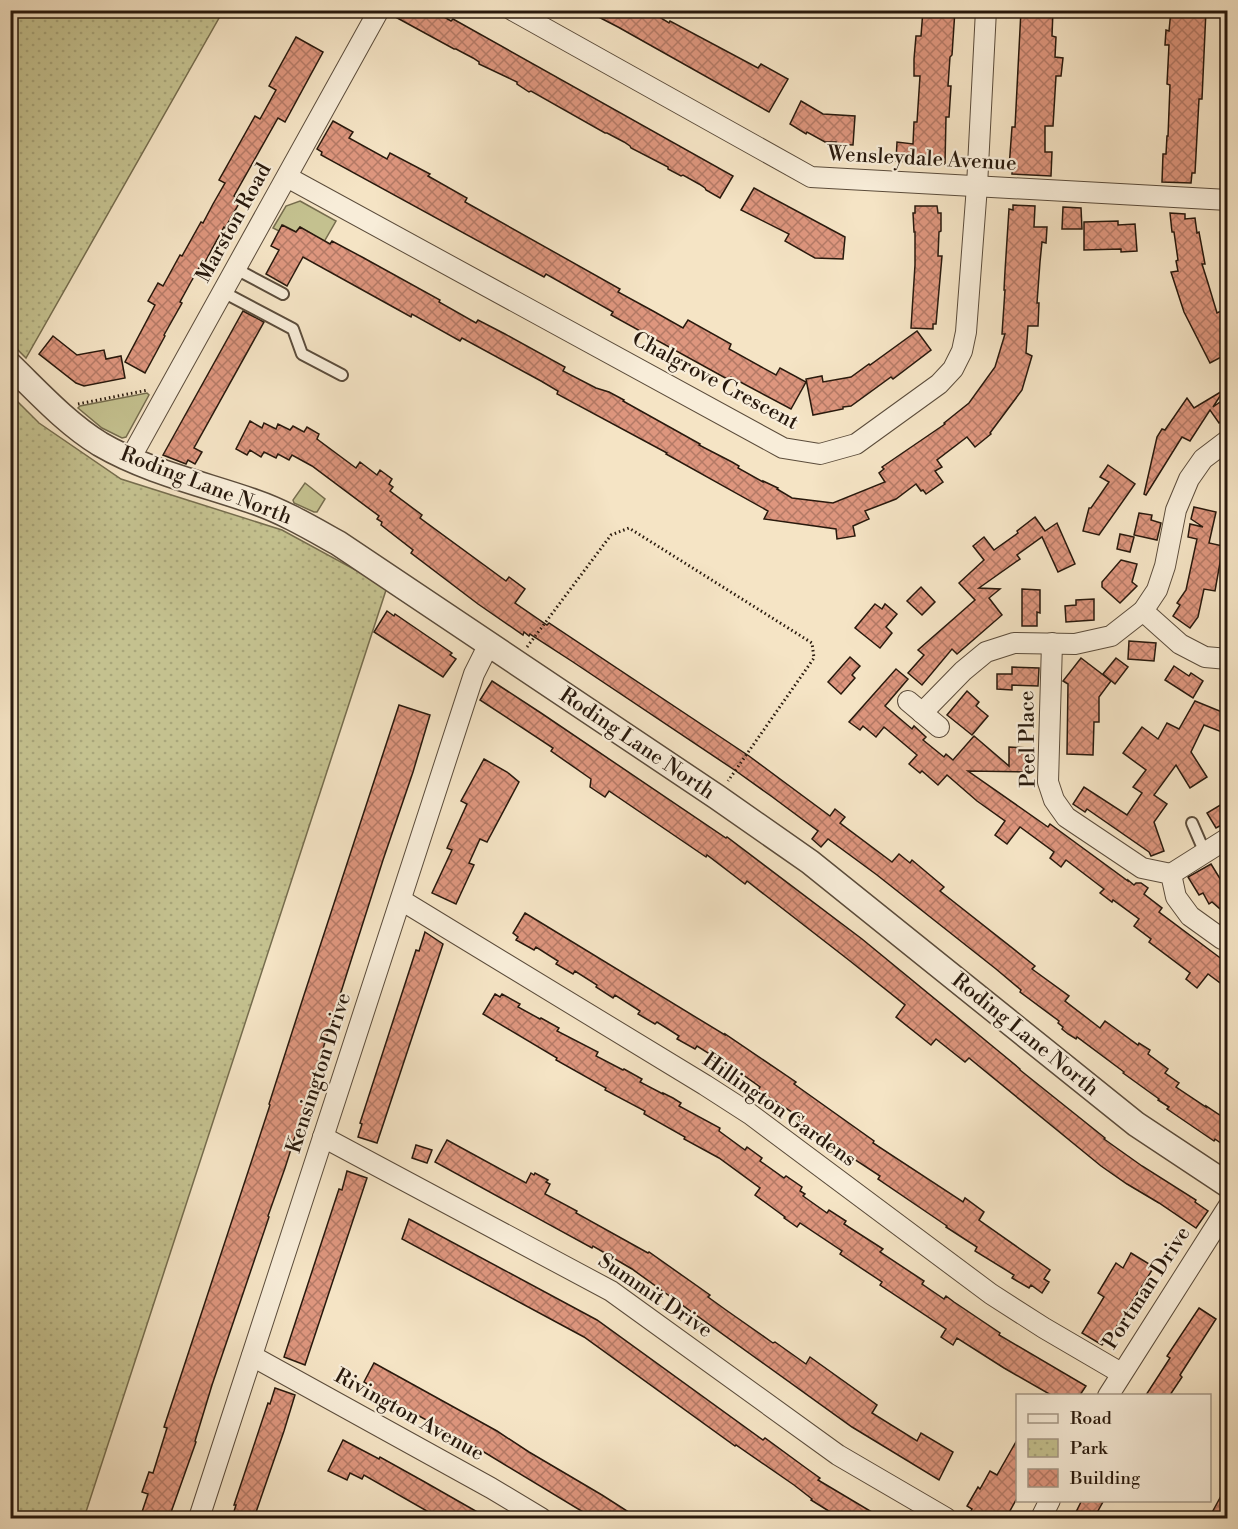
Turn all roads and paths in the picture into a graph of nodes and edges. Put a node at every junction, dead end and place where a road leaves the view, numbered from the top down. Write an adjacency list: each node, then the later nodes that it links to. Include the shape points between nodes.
1 (379, 10): 4 (street, Marston Road)
2 (512, 10): 5 (street, Wensleydale Avenue, via 811,177)
3 (986, 10): 5 (street, Chalgrove Crescent)
4 (287, 177): 5 (street, Chalgrove Crescent, via 783,448 820,454 856,444 939,384 953,369 966,332); 7 (street, Marston Road)
5 (977, 186): 6 (street, Wensleydale Avenue)
6 (1227, 200)
7 (236, 269): 8 (street, Marston Road); 9 (lane)
8 (223, 292): 11 (lane, via 293,329 302,354); 12 (street, Marston Road)
9 (283, 294)
10 (10, 365): 13 (street, Roding Lane North)
11 (342, 375)
12 (170, 386): 13 (path); 15 (street, Marston Road)
13 (55, 408): 15 (street, Roding Lane North, via 77,428)
14 (1227, 440): 16 (street, via 1203,459 1189,479 1176,510 1157,590)
15 (130, 459): 18 (street, Roding Lane North, via 297,520)
16 (1143, 611): 17 (street, via 1111,636 1075,644); 19 (street, via 1180,644 1204,657)
17 (1052, 643): 21 (street, via 1014,643 986,652 915,707); 26 (street, Peel Place, via 1048,782 1054,800 1066,817 1143,868)
18 (489, 644): 20 (street, Roding Lane North); 27 (street, Kensington Drive, via 474,674)
19 (1227, 659)
20 (515, 663): 22 (street, Roding Lane North); 22 (path, via 611,535 629,528 812,643 814,658)
21 (939, 727)
22 (717, 797): 30 (street, Roding Lane North, via 810,862 1136,1124)
23 (1192, 823): 25 (lane)
24 (1227, 838): 25 (street)
25 (1205, 853): 26 (street)
26 (1171, 874): 28 (street, via 1176,897 1190,916)
27 (400, 900): 29 (street, Kensington Drive); 33 (street, Hillington Gardens, via 750,1114 991,1294)
28 (1222, 939)
29 (323, 1137): 32 (street, Kensington Drive); 38 (street, Summit Drive, via 611,1291 838,1455)
30 (1227, 1185)
31 (1227, 1207): 33 (street, Portman Drive)
32 (252, 1356): 36 (street, Kensington Drive); 37 (street, Rivington Avenue)
33 (1121, 1373): 34 (street, Portman Drive)
34 (1109, 1394)
35 (1049, 1502): 39 (street)
36 (199, 1518)
37 (541, 1518)
38 (946, 1518)
39 (1041, 1518)

